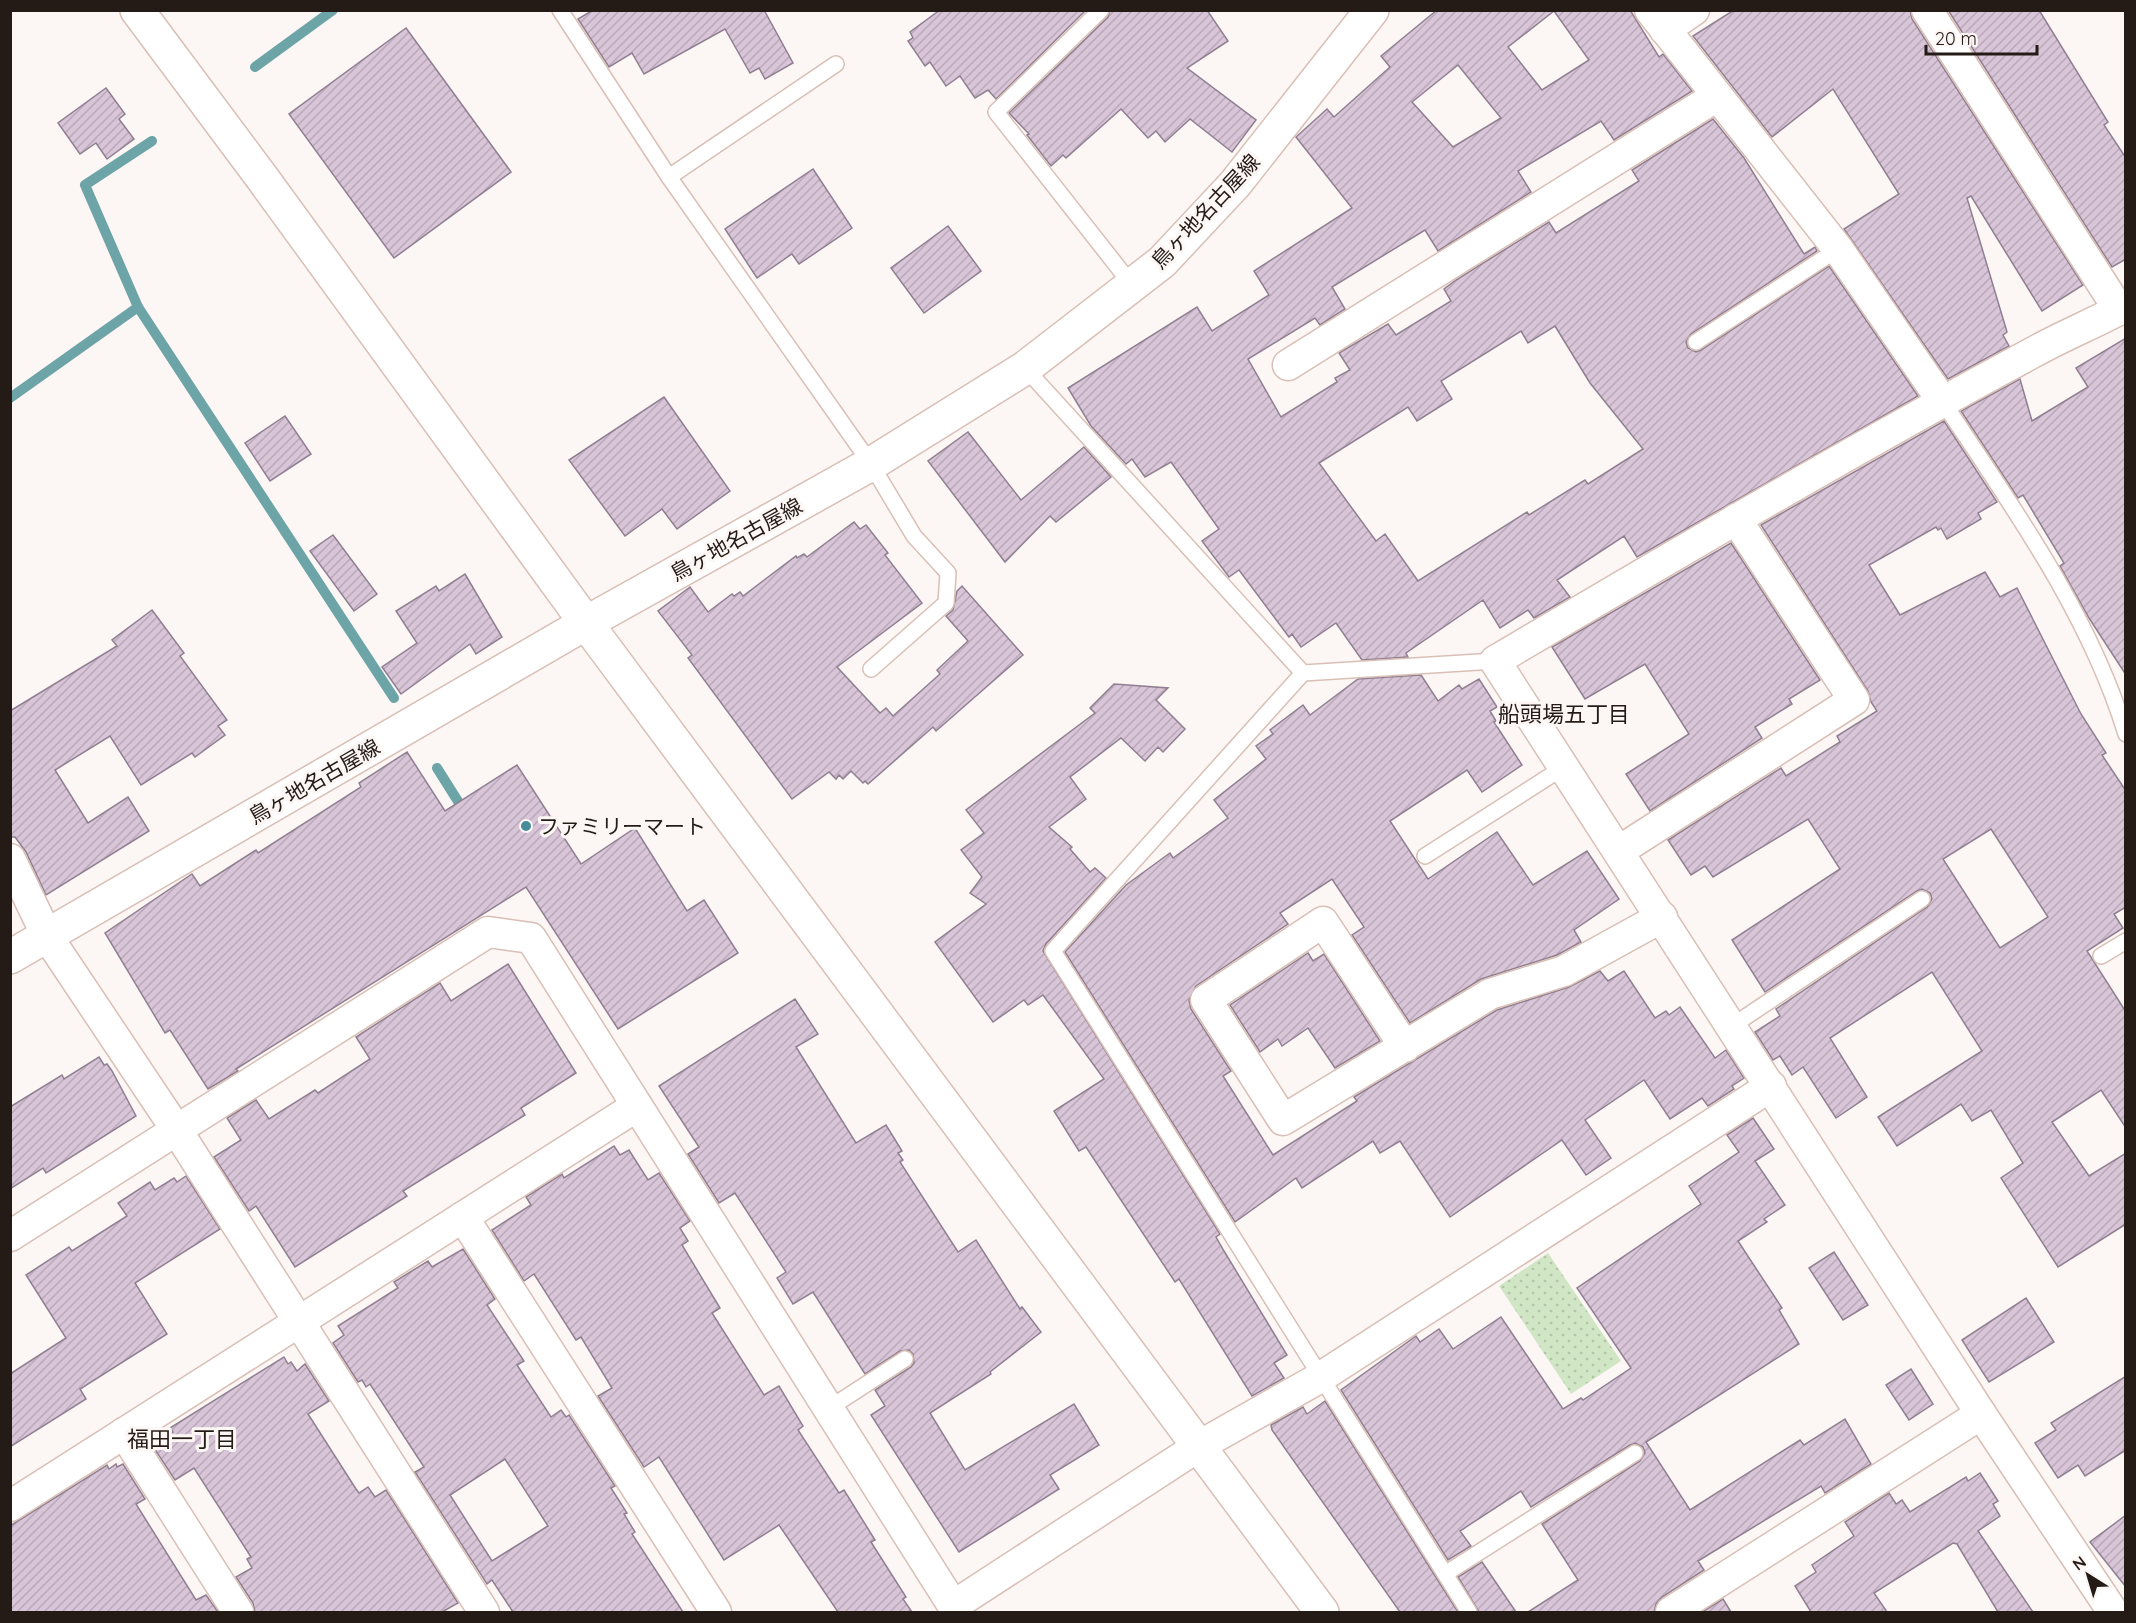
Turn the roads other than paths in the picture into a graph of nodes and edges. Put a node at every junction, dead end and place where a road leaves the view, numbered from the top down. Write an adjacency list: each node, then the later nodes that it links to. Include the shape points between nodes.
1 (137, 10): 20 (street)
2 (560, 10): 10 (lane)
3 (1101, 10): 12 (lane, via 996,112)
4 (1372, 10): 12 (street, 鳥ヶ地名古屋線, via 1235,184 1162,262)
5 (1694, 10): 7 (street)
6 (1927, 10): 13 (street)
7 (1658, 20): 9 (street)
8 (836, 64): 10 (lane)
9 (1717, 96): 11 (street); 15 (street)
10 (669, 177): 18 (lane)
11 (1838, 249): 14 (lane); 17 (street)
12 (1132, 285): 16 (street, 鳥ヶ地名古屋線)
13 (2122, 308): 17 (street)
14 (1696, 342)
15 (1288, 365)
16 (1025, 368): 18 (street, 鳥ヶ地名古屋線); 23 (lane)
17 (1943, 402): 19 (street); 24 (lane, via 2046,556 2115,700)
18 (871, 464): 20 (street, 鳥ヶ地名古屋線); 22 (lane, via 914,536 948,573 946,603)
19 (1736, 519): 21 (street); 26 (street, via 1854,700)
20 (586, 624): 31 (street, 鳥ヶ地名古屋線); 48 (street)
21 (1496, 661): 23 (lane); 25 (street)
22 (871, 669)
23 (1303, 673): 44 (lane, via 1053,951)
24 (2126, 734)
25 (1564, 767): 26 (street); 27 (lane)
26 (1618, 851): 30 (street)
27 (1425, 856)
28 (10, 859): 31 (street)
29 (1922, 899): 35 (lane)
30 (1662, 917): 35 (street); 36 (street, via 1564,971 1490,994)
31 (47, 936): 34 (street, 鳥ヶ地名古屋線); 39 (street)
32 (2126, 941): 33 (lane)
33 (2101, 956)
34 (10, 957)
35 (1732, 1026): 37 (street)
36 (1405, 1047): 36 (street, via 1323,922 1206,1000 1283,1120)
37 (1771, 1086): 44 (street); 46 (street)
38 (637, 1106): 39 (street, via 531,938 488,932); 40 (street); 45 (street)
39 (176, 1129): 41 (street); 42 (street)
40 (463, 1217): 42 (street); 55 (street)
41 (10, 1236)
42 (299, 1322): 47 (street); 54 (street)
43 (905, 1359): 45 (lane)
44 (1321, 1377): 48 (street); 51 (lane)
45 (828, 1409): 52 (street)
46 (1981, 1414): 58 (street); 59 (street)
47 (124, 1433): 50 (street); 53 (street)
48 (1199, 1446): 52 (street); 56 (street)
49 (1635, 1453): 51 (lane)
50 (10, 1506)
51 (1445, 1574): 57 (lane)
52 (955, 1609)
53 (238, 1612)
54 (484, 1612)
55 (716, 1612)
56 (1322, 1612)
57 (1469, 1612)
58 (1671, 1612)
59 (2113, 1612)

